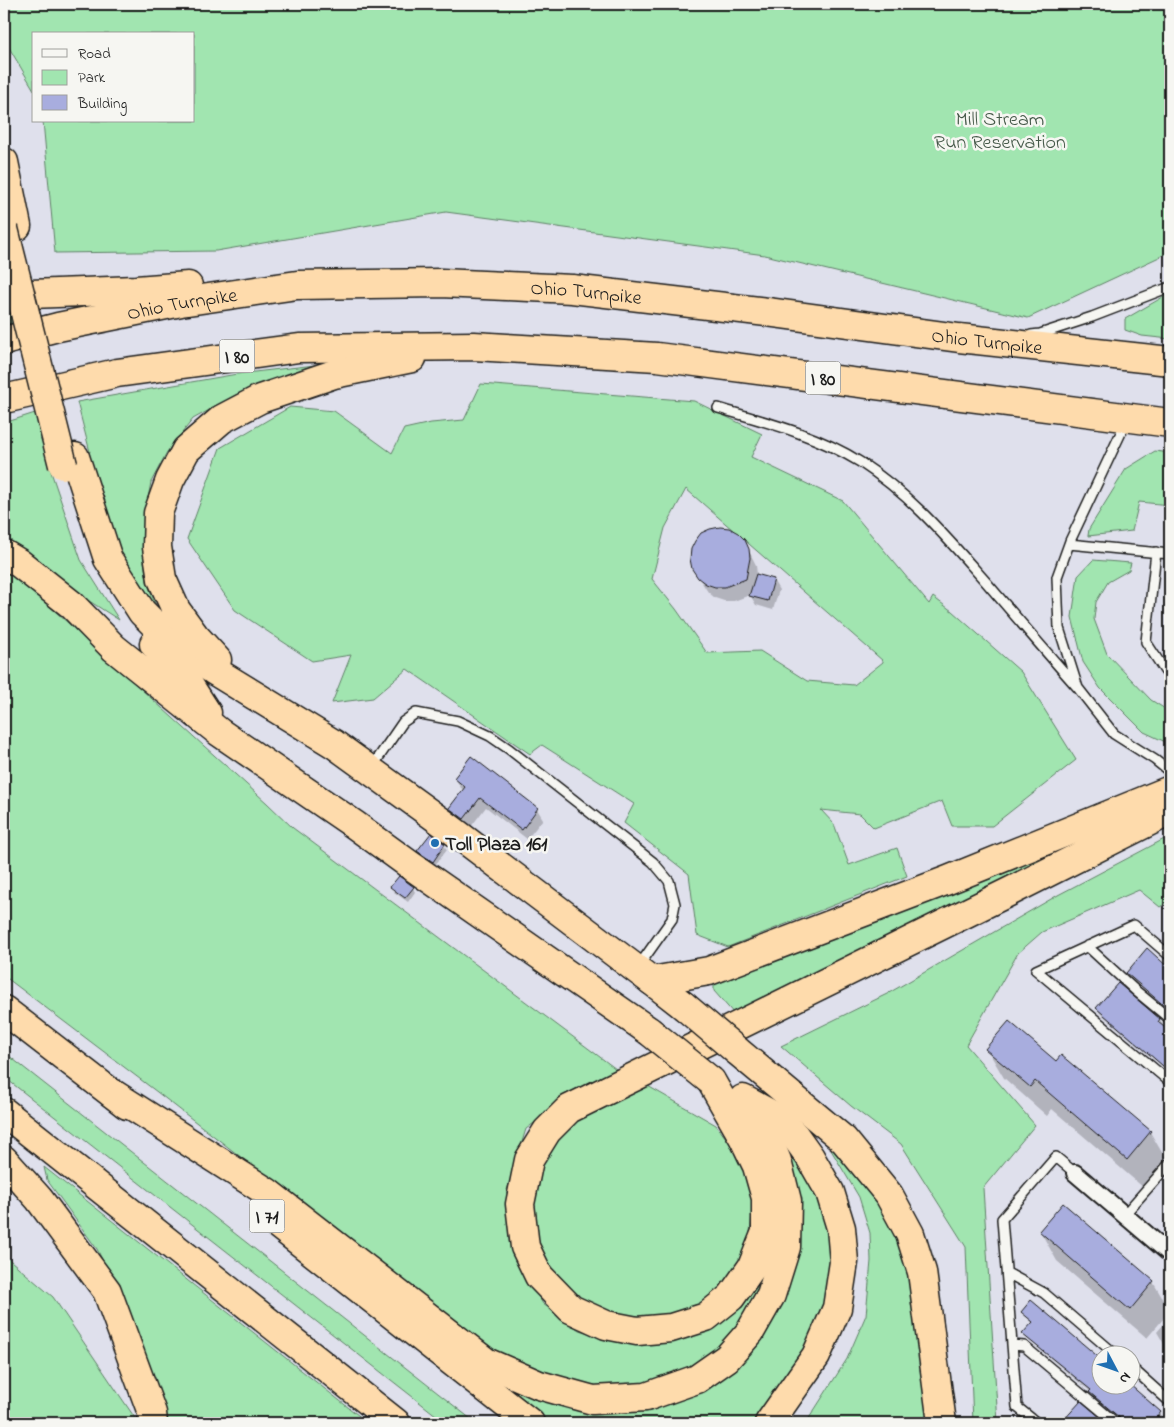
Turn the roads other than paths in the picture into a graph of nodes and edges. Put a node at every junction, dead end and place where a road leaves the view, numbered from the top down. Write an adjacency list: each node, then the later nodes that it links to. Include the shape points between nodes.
1 (4, 162): 2 (highway)
2 (10, 228): 14 (highway, bridge)
3 (297, 285): 5 (highway, via 246,282); 6 (highway, Ohio Turnpike, via 441,283 572,289); 7 (highway, Ohio Turnpike, via 181,302)
4 (1170, 287): 6 (lane, via 1040,334)
5 (4, 295)
6 (959, 338): 9 (highway, Ohio Turnpike)
7 (4, 341)
8 (474, 346): 10 (highway, I 80, via 299,348 117,373); 12 (highway, I 80, via 658,357); 20 (highway, via 334,374 260,399 222,418 186,450 158,513 162,579 176,610 194,636)
9 (1170, 361)
10 (4, 399)
11 (718, 408): 21 (lane, via 824,443 858,461 893,486 924,513)
12 (1128, 418): 13 (highway, I 80); 15 (lane)
13 (1170, 423)
14 (69, 461): 20 (highway, via 108,560 142,612 185,651); 22 (highway, via 92,555 126,616 178,668)
15 (1069, 544): 16 (lane); 21 (lane, via 1057,577 1059,628)
16 (1156, 552): 18 (lane); 19 (lane, via 1146,642)
17 (4, 554): 22 (highway, via 72,605 114,648)
18 (1170, 554)
19 (1170, 675)
20 (242, 687): 23 (highway)
21 (1078, 688): 24 (lane, via 1114,734)
22 (219, 732): 33 (highway, bridge, via 649,1031)
23 (370, 770): 29 (highway); 29 (lane, via 404,722 416,713 458,721 509,749 654,862 668,881 674,904 672,920)
24 (1170, 772)
25 (1170, 790): 29 (highway, via 948,880 709,971)
26 (1170, 811): 33 (highway, via 569,1109 547,1131 530,1160 520,1204 525,1247 539,1276 570,1309 606,1325 637,1331 672,1328 706,1317 731,1297 752,1267 766,1232 766,1198 757,1166)
27 (1087, 946): 28 (lane, via 1134,925); 31 (lane); 34 (lane, via 1036,970)
28 (1170, 956)
29 (644, 975): 32 (highway, bridge)
30 (4, 1010): 35 (highway, I 71)
31 (1170, 1019)
32 (764, 1074): 51 (highway, via 842,1174 852,1201 860,1249 855,1294 837,1350); 52 (highway, via 844,1140 889,1195 910,1234 922,1272)
33 (711, 1081): 35 (highway, via 758,1124 776,1161 787,1201 786,1247 771,1295 750,1332 727,1358 697,1379 646,1397 593,1400 539,1385 486,1362 267,1192); 50 (highway, via 776,1117 795,1136 830,1192 841,1228 844,1262 837,1308 816,1356)
34 (1170, 1082)
35 (112, 1093): 49 (highway, I 71)
36 (4, 1112): 48 (highway)
37 (4, 1160): 47 (highway, via 39,1199 107,1291)
38 (1170, 1163): 40 (lane)
39 (1075, 1173): 40 (street); 42 (lane, via 1056,1156 1002,1219)
40 (1124, 1215): 41 (street)
41 (1170, 1254)
42 (1007, 1273): 43 (lane, via 1044,1293); 44 (lane)
43 (1103, 1344)
44 (1012, 1345): 53 (lane, via 1017,1407); 54 (lane, via 1024,1346)
45 (1142, 1377): 46 (lane)
46 (1170, 1402)
47 (153, 1423)
48 (396, 1423)
49 (530, 1423)
50 (769, 1423)
51 (788, 1423)
52 (942, 1423)
53 (1036, 1423)
54 (1116, 1423)

